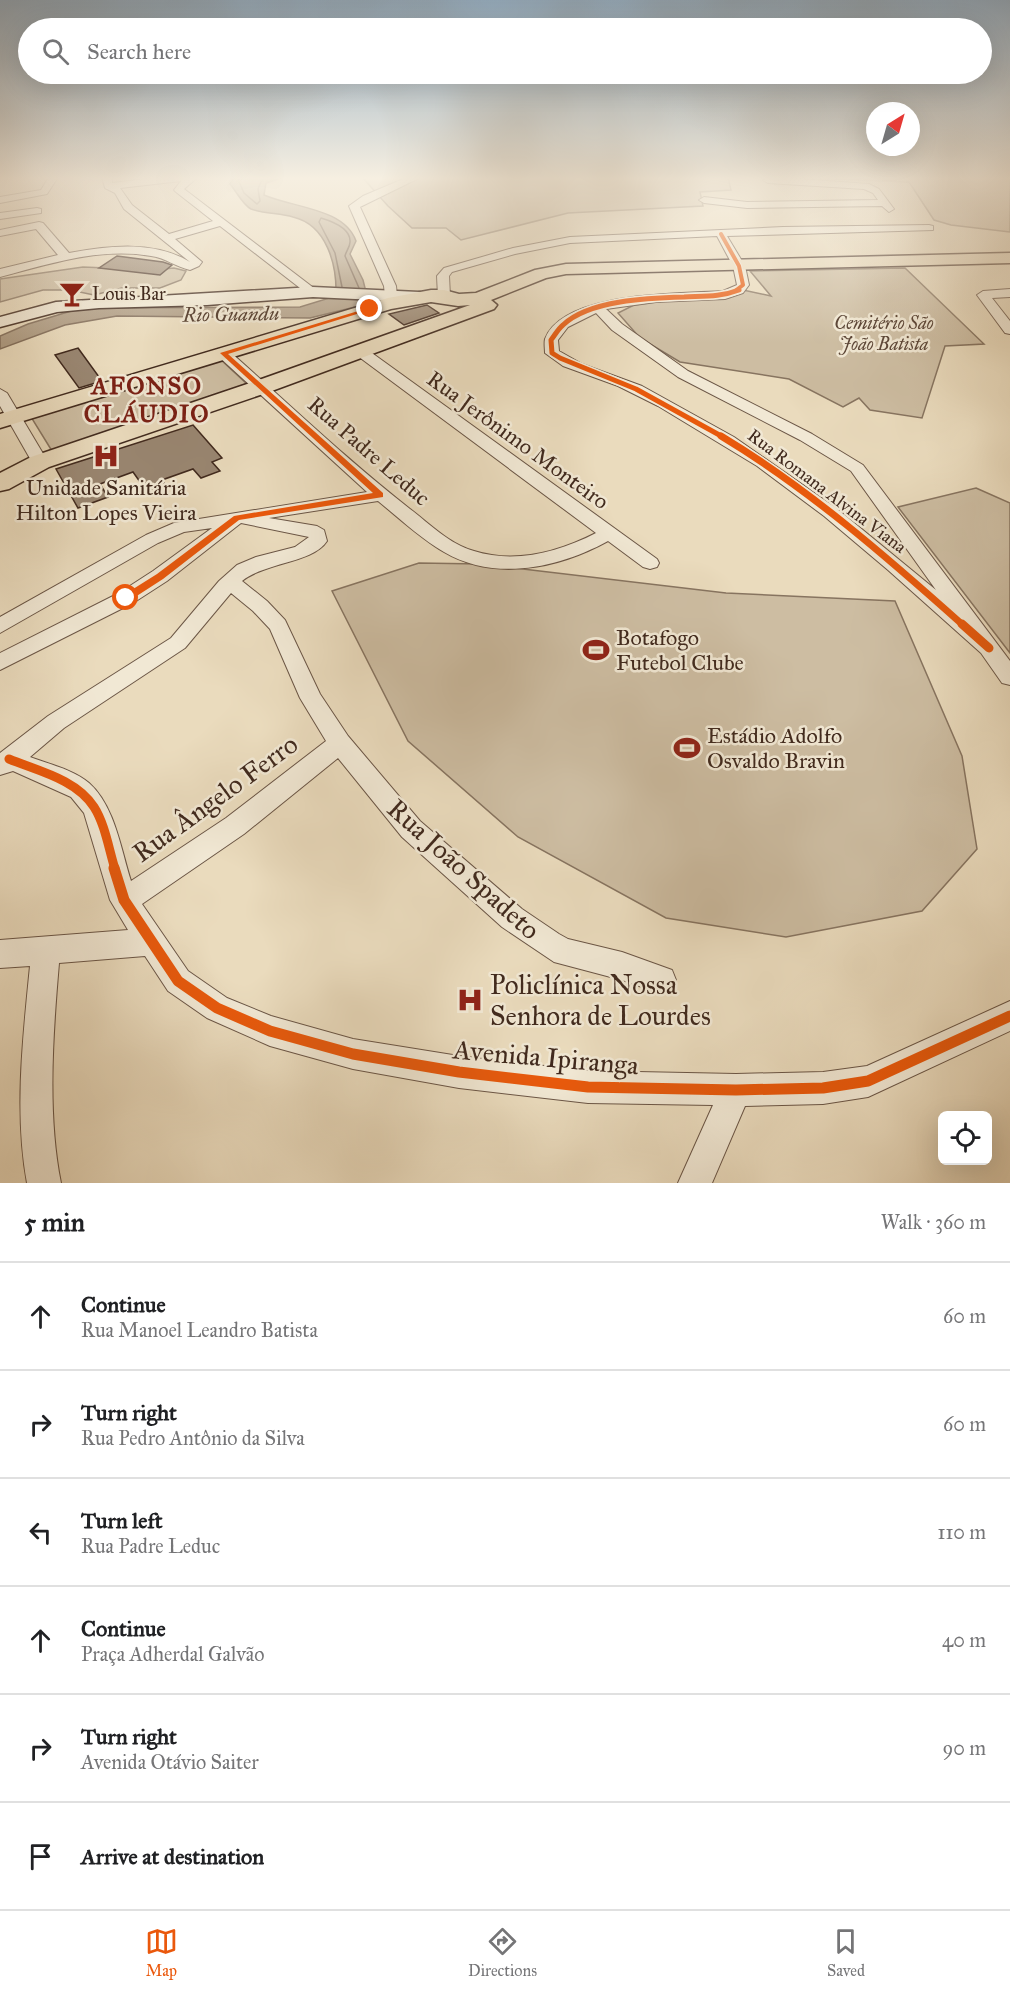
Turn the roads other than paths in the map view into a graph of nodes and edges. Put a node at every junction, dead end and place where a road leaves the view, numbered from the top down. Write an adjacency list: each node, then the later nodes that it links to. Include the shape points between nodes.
1 (45, 232): 9 (street)
2 (161, 232): 8 (street)
3 (185, 232): 8 (street)
4 (236, 232): 13 (street)
5 (366, 232): 15 (street, via 390,286)
6 (775, 232): 7 (street)
7 (721, 234): 11 (street); 16 (street, via 570,240 526,248 448,270 442,276)
8 (167, 237): 9 (street, via 195,264 190,267 163,255 111,250)
9 (66, 257): 12 (street)
10 (1010, 258): 11 (main road)
11 (739, 266): 16 (main road, via 566,269 486,305); 17 (street, Rua Romana Alvina Viana, via 743,285 734,293 652,298)
12 (1, 270)
13 (320, 292): 15 (street); 18 (street, via 76,305)
14 (1010, 293): 19 (street, via 983,295)
15 (392, 301): 16 (main road, via 419,297); 21 (main road)
16 (451, 304): 20 (main road)
17 (598, 308): 33 (street, via 624,332 683,374 806,436 857,468); 33 (street, Rua Romana Alvina Viana, via 564,323 551,340 552,353 622,383 727,440 828,512)
18 (0, 322)
19 (1010, 330)
20 (360, 351): 22 (main road); 29 (street, Rua Jerônimo Monteiro)
21 (223, 353): 22 (street, Rua Padre Leduc); 24 (main road)
22 (261, 387): 25 (main road); 27 (street, Rua Padre Leduc)
23 (0, 393): 24 (street)
24 (7, 418): 25 (street)
25 (40, 462): 26 (main road)
26 (0, 483)
27 (380, 495): 28 (street); 29 (street, Rua Padre Leduc, via 449,548 474,558 529,562 549,559)
28 (243, 517): 31 (street, via 274,526 311,530 318,534 318,541 304,551 258,563); 32 (street, via 198,523 165,533); 34 (street, via 126,598)
29 (608, 534): 30 (street, Rua Jerônimo Monteiro)
30 (650, 563)
31 (230, 582): 36 (street, Rua João Spadeto, via 278,625 311,698); 37 (street, via 178,643 56,722)
32 (0, 626)
33 (989, 648): 35 (street)
34 (0, 662)
35 (1010, 677)
36 (340, 743): 38 (street, Rua Ângelo Ferro, via 278,794); 42 (street, Rua João Spadeto, via 411,829 533,934 564,952)
37 (4, 763): 38 (street, Avenida Ipiranga, via 64,781 88,799 95,808)
38 (124, 900): 39 (street, Avenida Ipiranga)
39 (151, 942): 40 (street); 44 (street, Avenida Ipiranga, via 178,981 217,1008 270,1031 353,1054 459,1072 588,1087)
40 (46, 952): 41 (street); 45 (street, via 38,1072 39,1161)
41 (0, 954)
42 (662, 980)
43 (1010, 1016): 44 (street, Avenida Ipiranga, via 868,1081 823,1088)
44 (736, 1090): 46 (street)
45 (44, 1183)
46 (695, 1183)

